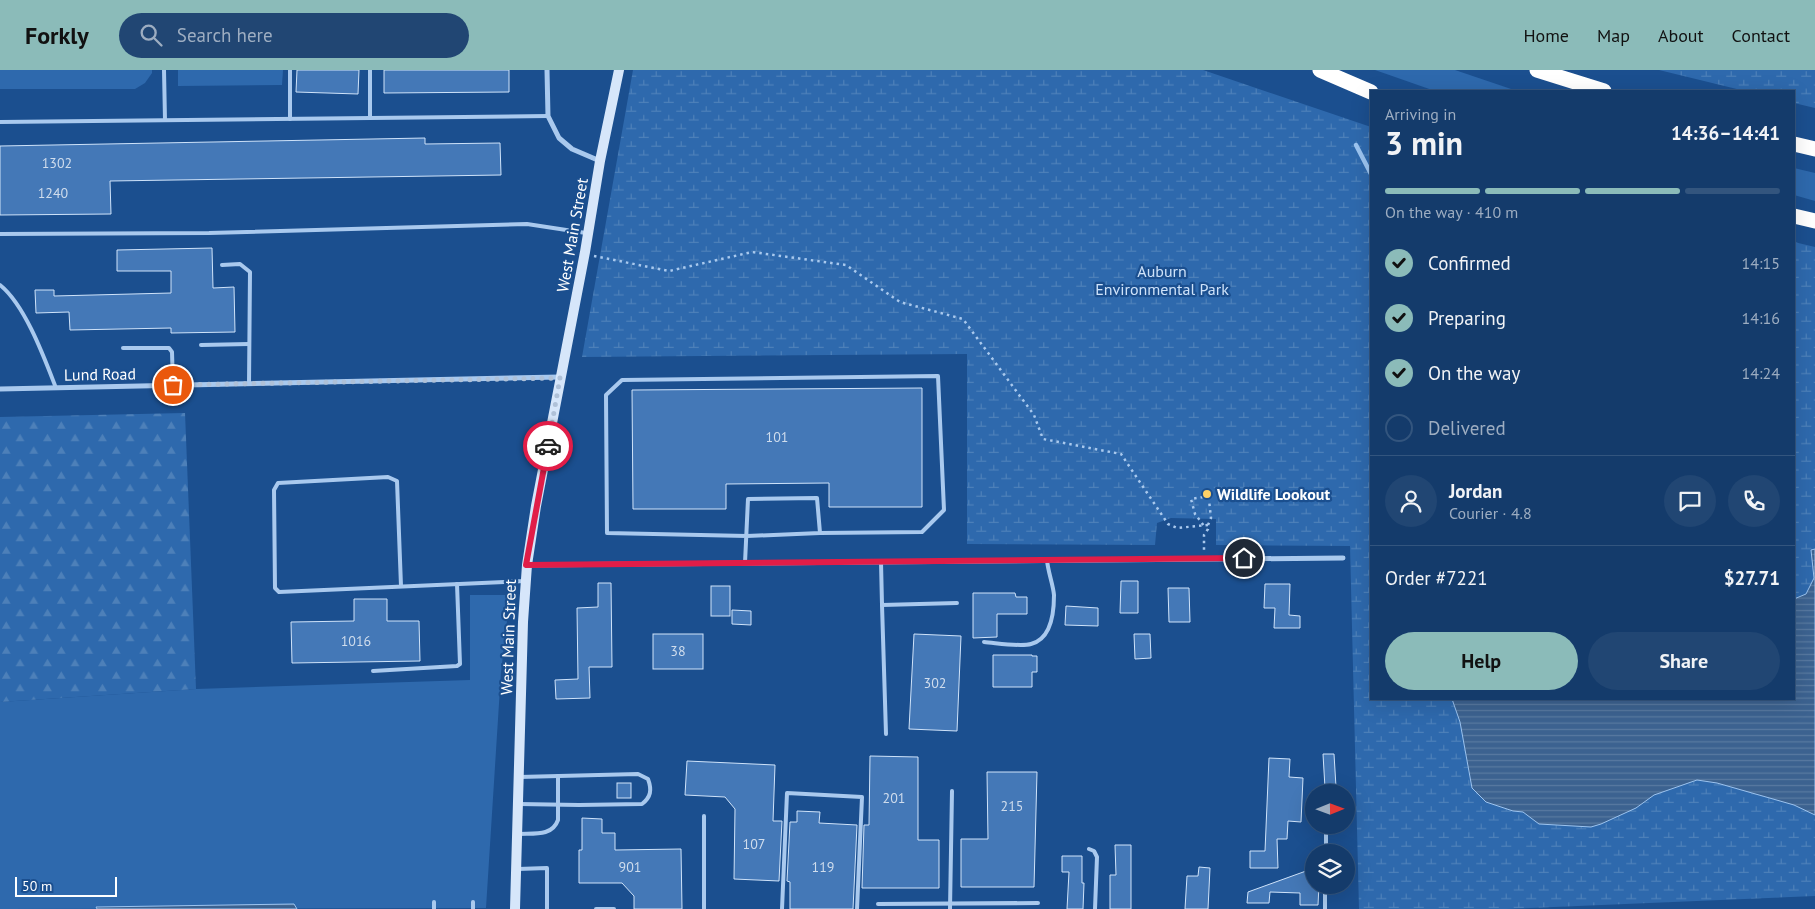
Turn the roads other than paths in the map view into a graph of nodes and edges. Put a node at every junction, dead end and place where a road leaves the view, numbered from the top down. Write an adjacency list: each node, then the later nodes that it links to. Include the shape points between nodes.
1 (164, 70): 13 (lane)
2 (290, 70): 12 (lane)
3 (370, 70): 11 (lane)
4 (547, 70): 10 (street, West Main Street)
5 (619, 70): 17 (main road)
6 (1320, 70): 9 (highway)
7 (1537, 70): 8 (highway)
8 (1601, 90)
9 (1370, 92)
10 (548, 116): 11 (lane); 17 (street, West Main Street, via 565,144)
11 (370, 118): 12 (lane)
12 (290, 119): 13 (lane)
13 (165, 120): 14 (lane)
14 (0, 122)
15 (1795, 144): 16 (highway)
16 (1815, 149)
17 (600, 161): 20 (main road, West Main Street)
18 (1795, 216): 19 (highway)
19 (1815, 222)
20 (588, 233): 21 (lane, via 527,224 199,233); 27 (main road, West Main Street)
21 (0, 234)
22 (222, 265): 24 (lane, via 240,264 250,272)
23 (0, 285): 30 (lane, via 10,293 24,314)
24 (249, 344): 25 (lane); 28 (lane)
25 (202, 345)
26 (124, 348): 29 (lane, via 169,348 172,352)
27 (560, 378): 28 (street, Lund Road); 38 (main road, West Main Street)
28 (249, 384): 29 (street, Lund Road)
29 (173, 385): 30 (street, Lund Road)
30 (56, 388): 31 (street, Lund Road)
31 (0, 389)
32 (820, 532): 33 (lane); 33 (lane, via 817,498 748,499); 33 (lane, via 922,532 944,510 938,376 622,380 606,395 606,534)
33 (747, 536): 37 (lane)
34 (1343, 558): 35 (street)
35 (1047, 560): 36 (street); 44 (lane, via 1054,594 1048,630 1040,641 1030,645)
36 (881, 562): 37 (street); 43 (lane)
37 (745, 563): 38 (street)
38 (526, 565): 39 (main road, West Main Street)
39 (526, 580): 40 (lane); 48 (main road, West Main Street)
40 (457, 584): 41 (lane); 45 (lane, via 460,664)
41 (401, 586): 41 (lane, via 279,592 275,588 274,490 278,483 388,477 397,481)
42 (957, 603): 43 (lane)
43 (882, 605): 46 (lane)
44 (984, 642)
45 (373, 670)
46 (886, 734)
47 (558, 776): 48 (lane); 51 (lane); 51 (lane, via 638,774 648,779 651,786 651,794 642,804)
48 (519, 777): 50 (main road, West Main Street)
49 (952, 791): 61 (lane)
50 (518, 804): 51 (lane); 53 (main road, West Main Street)
51 (558, 805): 53 (lane, via 558,820 552,830)
52 (704, 816): 68 (lane)
53 (517, 834): 55 (main road, West Main Street)
54 (1089, 849): 71 (lane, via 1096,857)
55 (516, 869): 64 (main road, West Main Street); 65 (lane, via 547,868)
56 (1325, 894): 72 (lane)
57 (434, 902): 62 (lane)
58 (473, 902): 63 (lane)
59 (1038, 903): 61 (lane)
60 (878, 904): 61 (lane)
61 (950, 907)
62 (434, 909)
63 (473, 909)
64 (515, 909)
65 (547, 909)
66 (596, 909): 67 (lane)
67 (614, 909)
68 (704, 909)
69 (782, 909): 70 (lane, via 787,793 862,797)
70 (857, 909)
71 (1095, 909)
72 (1325, 909)

